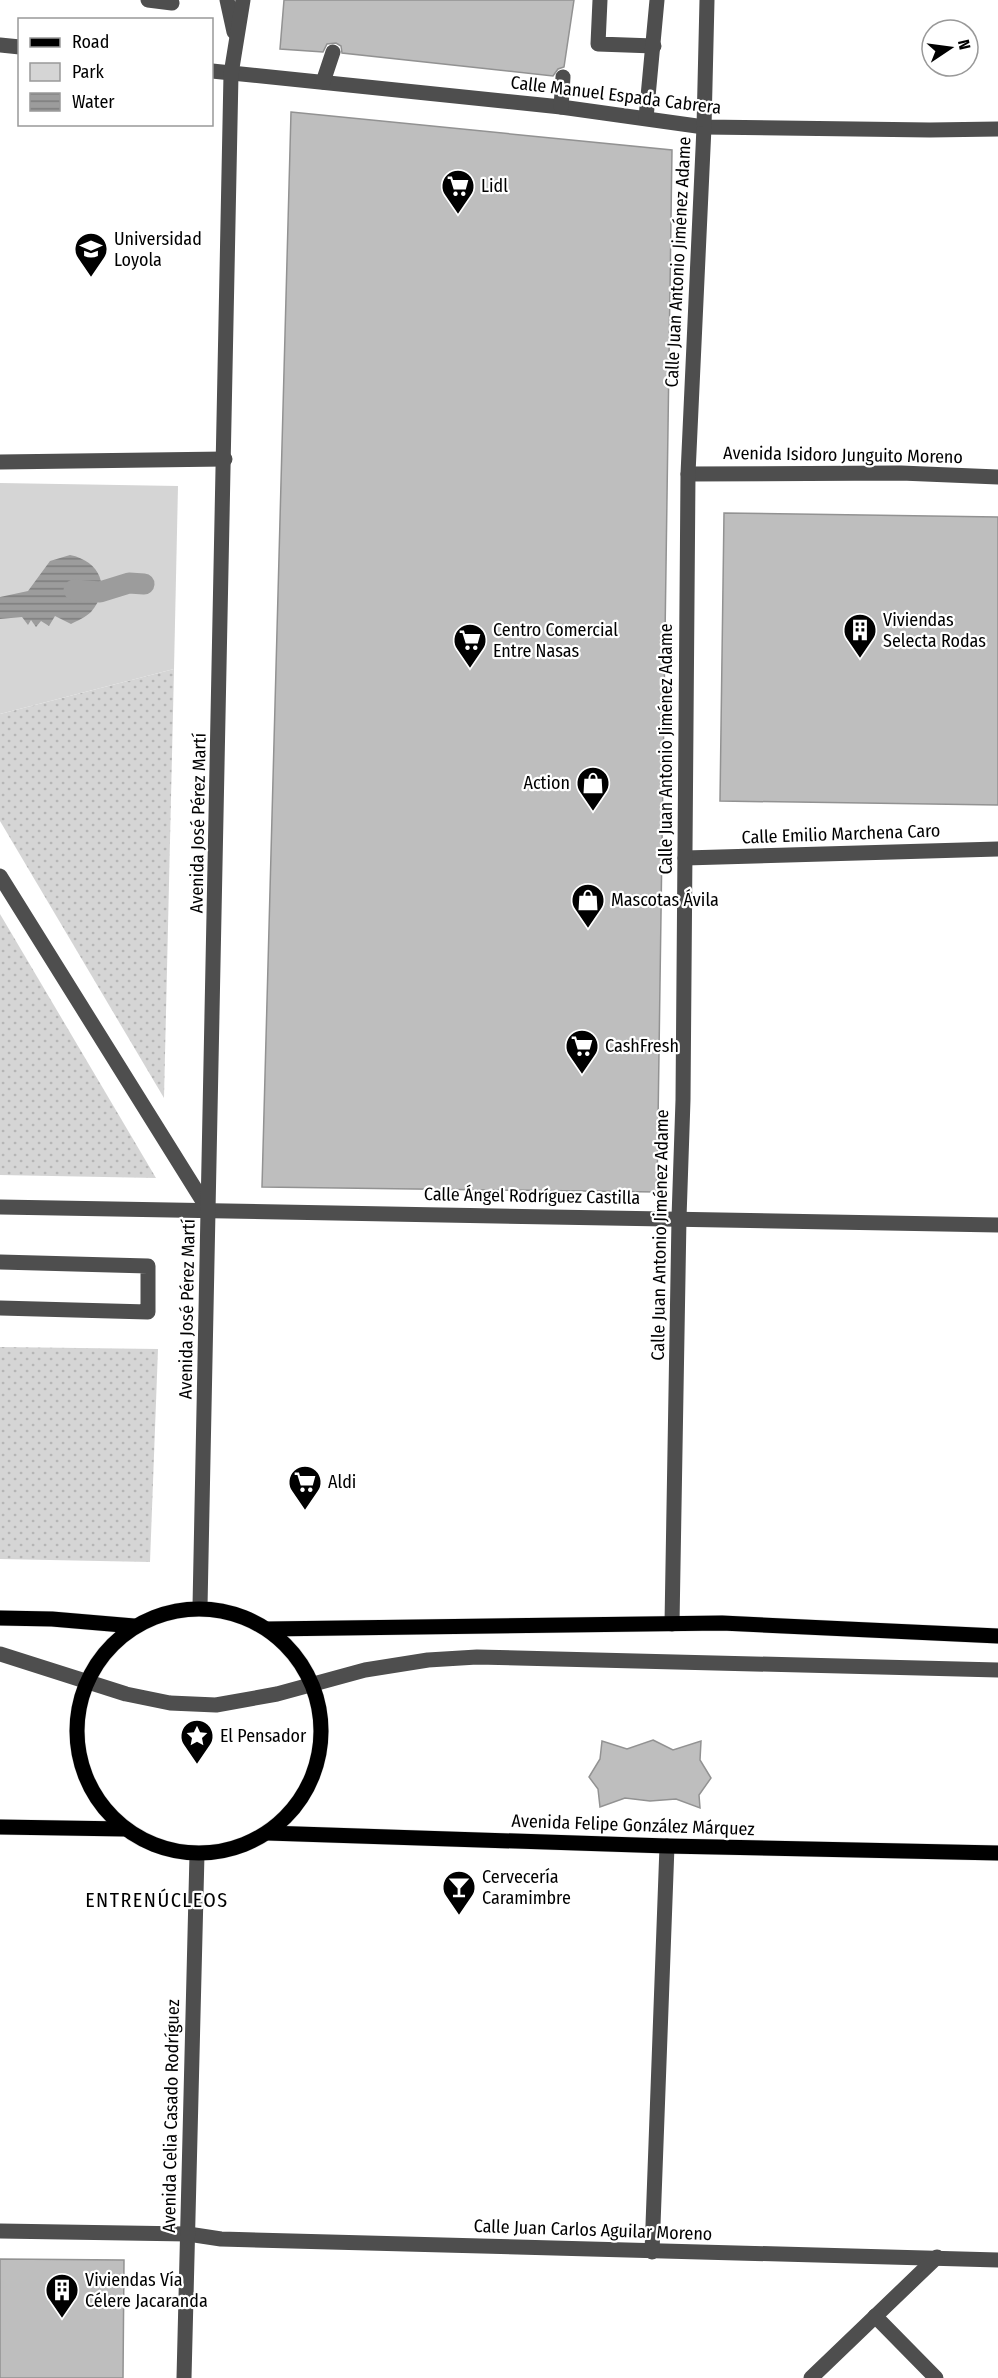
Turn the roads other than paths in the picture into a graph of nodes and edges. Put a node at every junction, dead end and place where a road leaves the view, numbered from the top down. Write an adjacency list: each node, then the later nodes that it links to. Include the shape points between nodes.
1 (148, 0): 2 (street, via 172,3)
2 (170, 0)
3 (227, 0): 8 (street, Avenida José Pérez Martí)
4 (243, 0): 8 (street, Avenida José Pérez Martí)
5 (600, 0): 10 (street, via 598,44)
6 (657, 0): 10 (street)
7 (707, 0): 19 (street, Calle Juan Antonio Jiménez Adame)
8 (235, 39): 14 (street, Avenida José Pérez Martí)
9 (0, 45): 11 (street)
10 (654, 46): 18 (street)
11 (18, 47)
12 (333, 52): 16 (street)
13 (213, 71): 14 (street, Calle Manuel Espada Cabrera)
14 (231, 74): 16 (street, Calle Manuel Espada Cabrera); 21 (street, Avenida José Pérez Martí)
15 (563, 77): 17 (street)
16 (323, 82): 17 (street, Calle Manuel Espada Cabrera)
17 (561, 107): 18 (street, Calle Manuel Espada Cabrera)
18 (646, 118): 19 (street, Calle Manuel Espada Cabrera)
19 (704, 127): 20 (street, Calle Manuel Espada Cabrera); 23 (street, Calle Juan Antonio Jiménez Adame)
20 (998, 129)
21 (225, 459): 22 (street); 29 (street, Avenida José Pérez Martí)
22 (0, 462)
23 (688, 474): 24 (street, Avenida Isidoro Junguito Moreno, via 901,473); 26 (street, Calle Juan Antonio Jiménez Adame)
24 (998, 477)
25 (998, 849): 26 (street, Calle Emilio Marchena Caro)
26 (685, 858): 30 (street, Calle Juan Antonio Jiménez Adame)
27 (0, 876): 29 (street)
28 (0, 1207): 29 (street, Calle Ángel Rodríguez Castilla)
29 (209, 1211): 30 (street, Calle Ángel Rodríguez Castilla); 34 (street, Avenida José Pérez Martí)
30 (679, 1218): 31 (street, Calle Ángel Rodríguez Castilla); 36 (street, Calle Juan Antonio Jiménez Adame)
31 (998, 1225)
32 (0, 1262): 33 (street, via 148,1266 148,1312)
33 (0, 1308)
34 (200, 1607): 37 (main road, via 165,1612); 38 (main road, via 236,1613)
35 (0, 1618): 37 (main road, via 52,1618)
36 (672, 1624): 38 (main road); 39 (main road)
37 (134, 1626): 42 (main road, via 104,1652)
38 (268, 1629): 43 (main road, via 297,1656)
39 (998, 1636)
40 (0, 1654): 42 (street)
41 (998, 1670): 43 (street, via 477,1657 365,1670)
42 (87, 1681): 43 (street, via 170,1703 216,1705); 45 (main road, via 76,1725 81,1764 98,1800)
43 (312, 1684): 46 (main road, via 322,1731 316,1771 297,1806)
44 (0, 1827): 45 (main road)
45 (125, 1829): 49 (main road, via 151,1844)
46 (268, 1833): 47 (main road, Avenida Felipe González Márquez); 49 (main road, via 240,1847)
47 (667, 1846): 48 (main road, Avenida Felipe González Márquez); 52 (street)
48 (998, 1853)
49 (197, 1854): 51 (street, Avenida Celia Casado Rodríguez)
50 (0, 2231): 51 (street, Calle Juan Carlos Aguilar Moreno)
51 (188, 2234): 52 (street, Calle Juan Carlos Aguilar Moreno, via 221,2239); 56 (street, Avenida Celia Casado Rodríguez)
52 (652, 2252): 53 (street, Calle Juan Carlos Aguilar Moreno)
53 (937, 2257): 54 (street, Calle Juan Carlos Aguilar Moreno); 55 (street)
54 (998, 2260)
55 (875, 2316): 57 (street); 58 (street)
56 (184, 2378)
57 (811, 2378)
58 (936, 2378)

